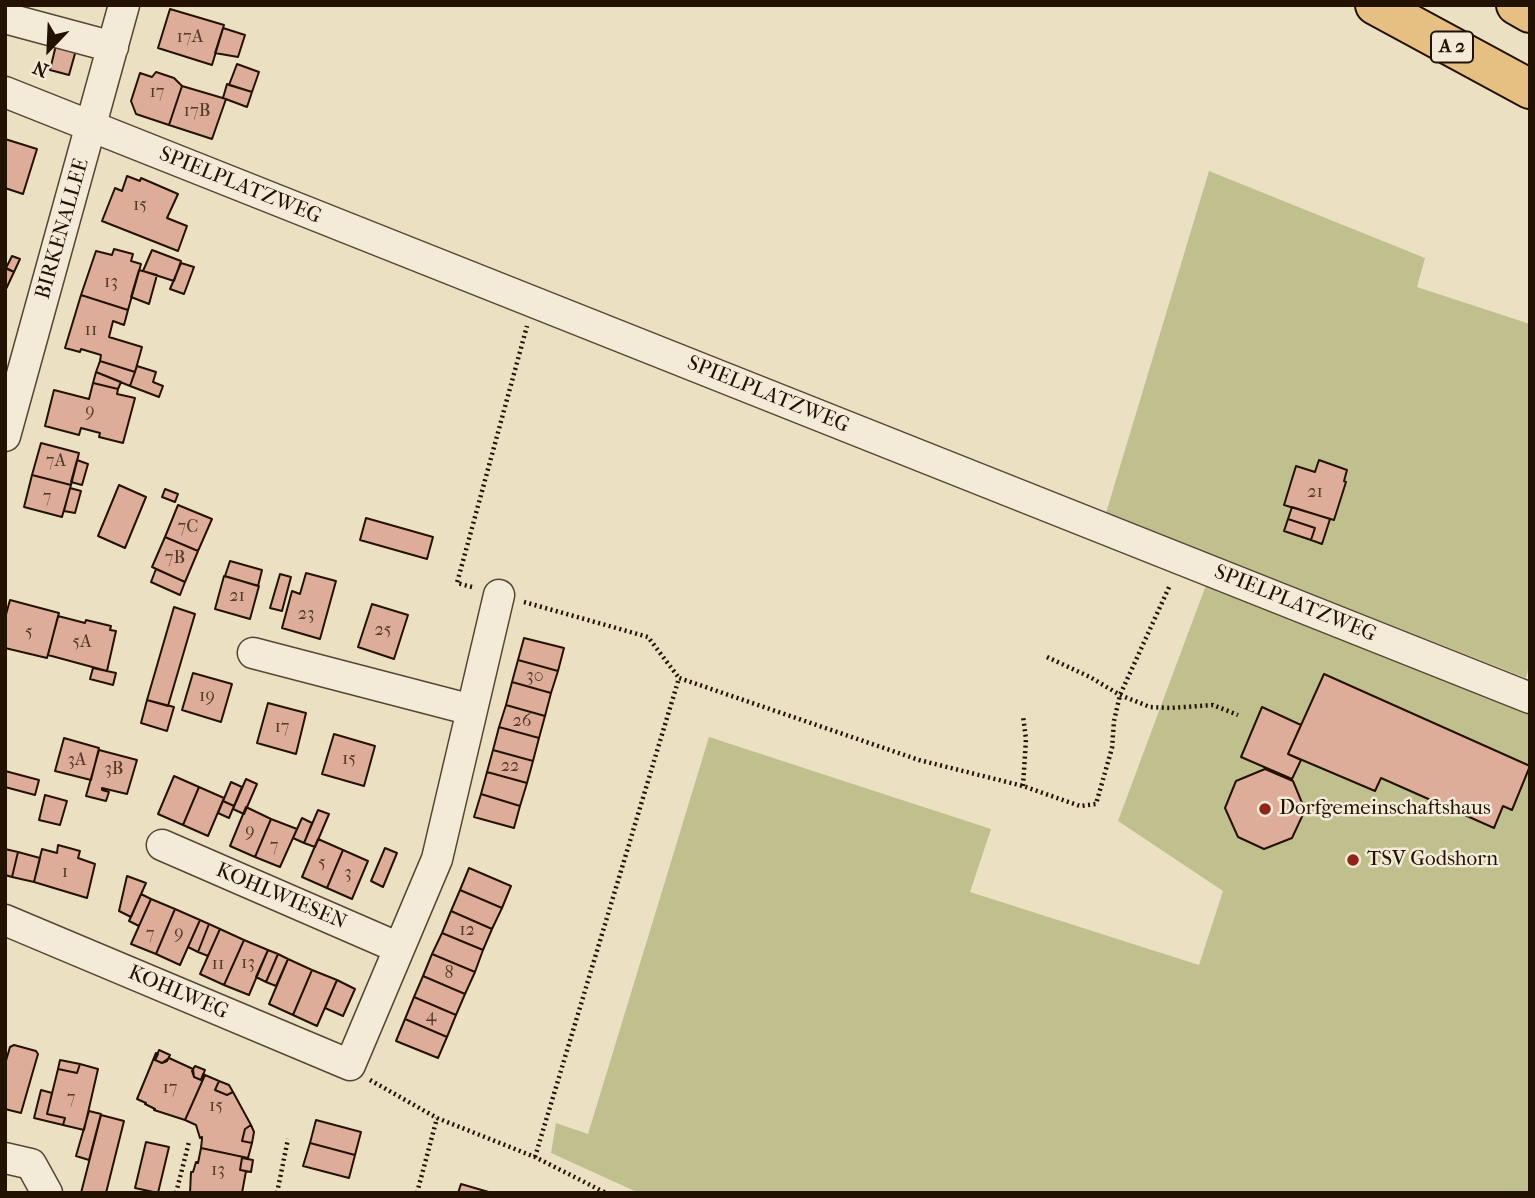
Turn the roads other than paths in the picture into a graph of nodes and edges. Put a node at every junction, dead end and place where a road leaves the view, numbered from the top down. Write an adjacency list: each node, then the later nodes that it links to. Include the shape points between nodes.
1 (124, 5): 6 (street, BIRKENALLEE)
2 (1375, 5): 7 (highway, A 2)
3 (1516, 5): 4 (highway)
4 (1530, 13)
5 (5, 18): 6 (street)
6 (113, 47): 9 (street, BIRKENALLEE)
7 (1530, 89)
8 (5, 92): 9 (street, SPIELPLATZWEG)
9 (91, 127): 10 (street, BIRKENALLEE); 13 (street, SPIELPLATZWEG)
10 (8, 419)
11 (499, 595): 14 (street)
12 (253, 653): 14 (street)
13 (1530, 698)
14 (472, 710): 17 (street, via 437,859)
15 (162, 845): 17 (street, KOHLWIESEN)
16 (5, 920): 17 (street, KOHLWEG, via 350,1065)
17 (399, 948)
18 (5, 1158): 19 (street, via 31,1164)
19 (47, 1193)

